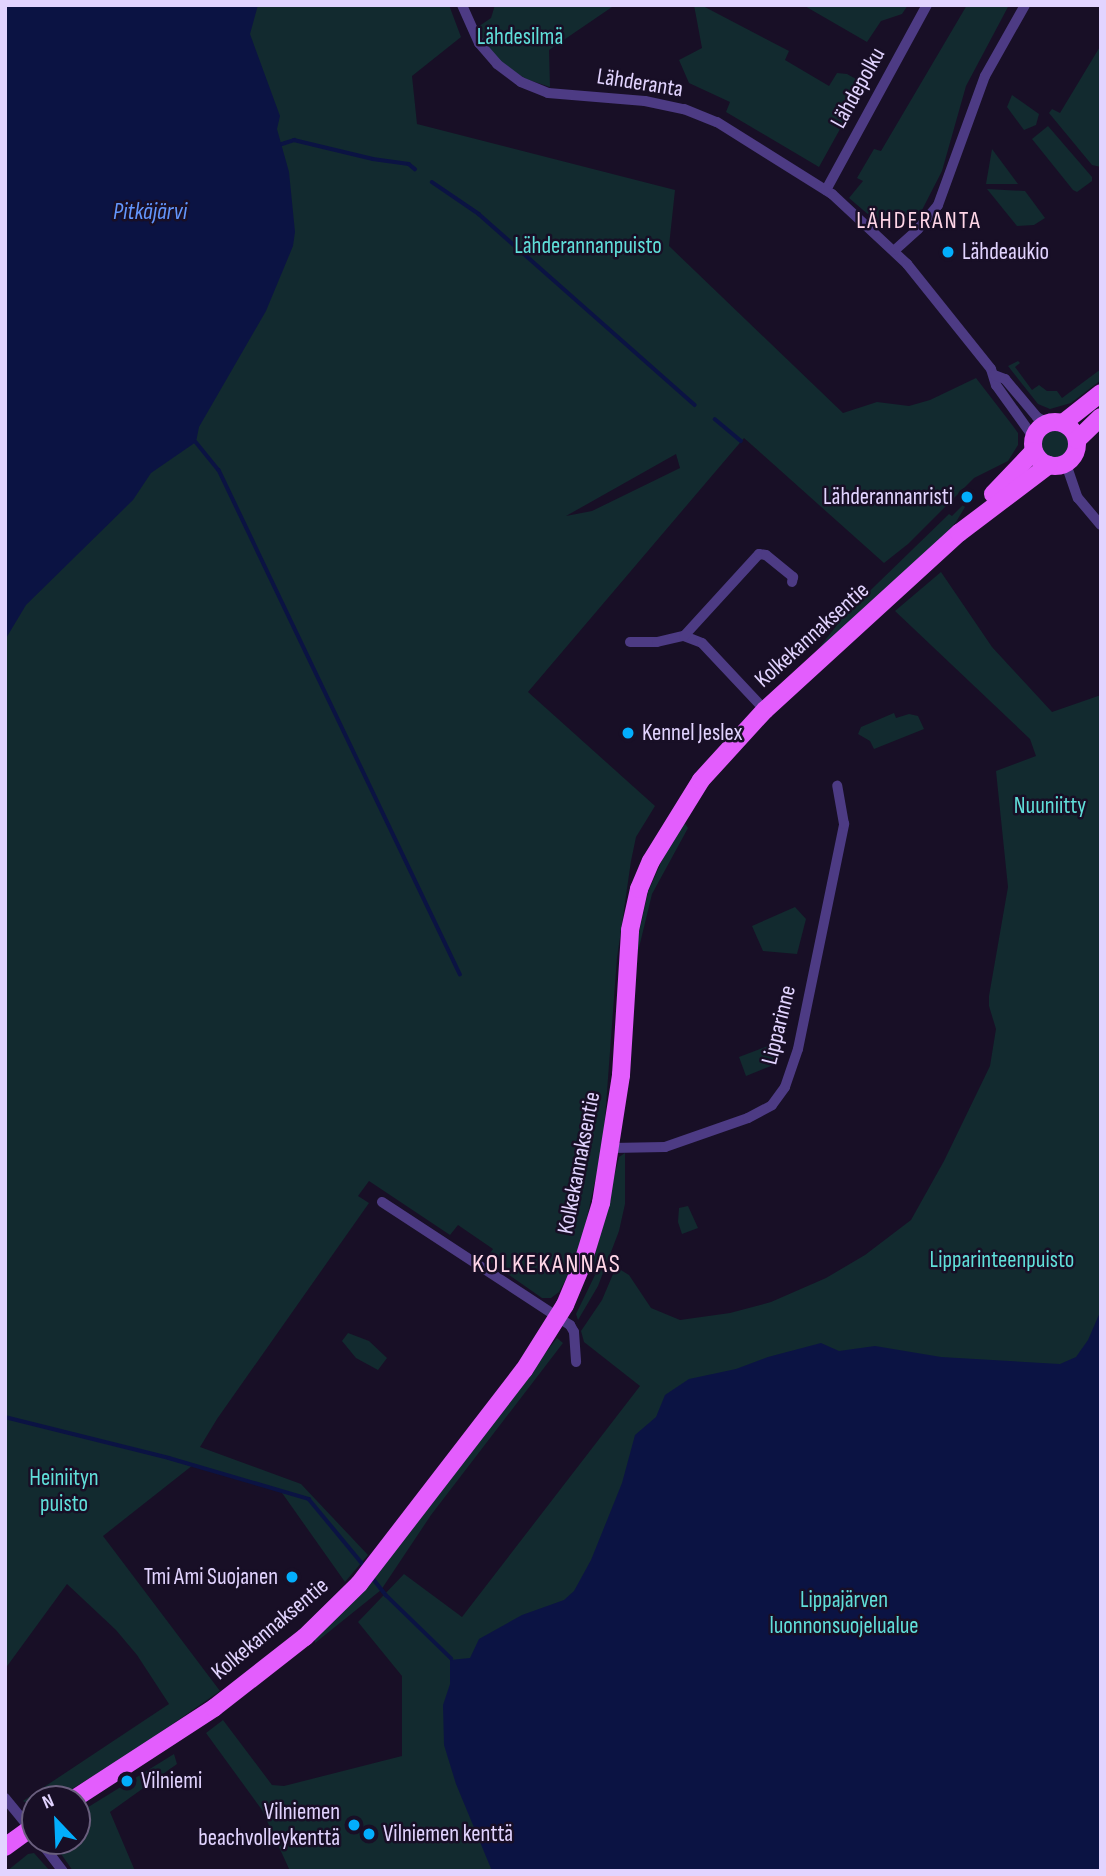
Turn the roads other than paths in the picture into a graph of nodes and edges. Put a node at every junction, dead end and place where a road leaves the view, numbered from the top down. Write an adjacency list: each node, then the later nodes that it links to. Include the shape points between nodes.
1 (462, 5): 4 (street, Lähderanta, via 479,43 521,82 548,93 684,109 717,122)
2 (927, 5): 4 (street, Lähdepolku)
3 (1025, 5): 5 (street, via 985,76 938,205)
4 (826, 190): 5 (street, Lähderanta)
5 (894, 250): 6 (street, Lähderanta)
6 (995, 374): 9 (street, Lähderanta, via 1005,379 1037,417); 11 (street, Lähderanta, via 996,385)
7 (1101, 393): 9 (main road)
8 (1101, 417): 10 (main road)
9 (1056, 423): 10 (main road, via 1073,430); 11 (main road)
10 (1077, 440): 12 (main road, via 1074,456)
11 (1034, 444): 12 (main road, via 1040,460); 14 (main road, Kolkekannaksentie)
12 (1057, 464): 13 (street); 14 (main road, Kolkekannaksentie)
13 (1101, 525)
14 (959, 533): 18 (main road, Kolkekannaksentie)
15 (792, 582): 16 (street, via 766,555 759,554)
16 (684, 636): 17 (street); 18 (street, via 702,643)
17 (630, 642)
18 (765, 710): 20 (main road, Kolkekannaksentie, via 701,780 639,889 625,972 621,1075)
19 (837, 786): 20 (street, Lipparinne, via 844,824 798,1049 785,1087 772,1105 748,1118 665,1147)
20 (612, 1148): 22 (main road, Kolkekannaksentie, via 583,1262)
21 (382, 1202): 22 (street)
22 (558, 1318): 23 (street, via 574,1332); 24 (main road, Kolkekannaksentie, via 524,1370 359,1584 266,1669)
23 (576, 1362)
24 (91, 1788)
25 (5, 1798): 26 (street)
26 (21, 1816)
27 (21, 1839): 28 (main road)
28 (5, 1847)
29 (52, 1855): 30 (street)
30 (63, 1871)

